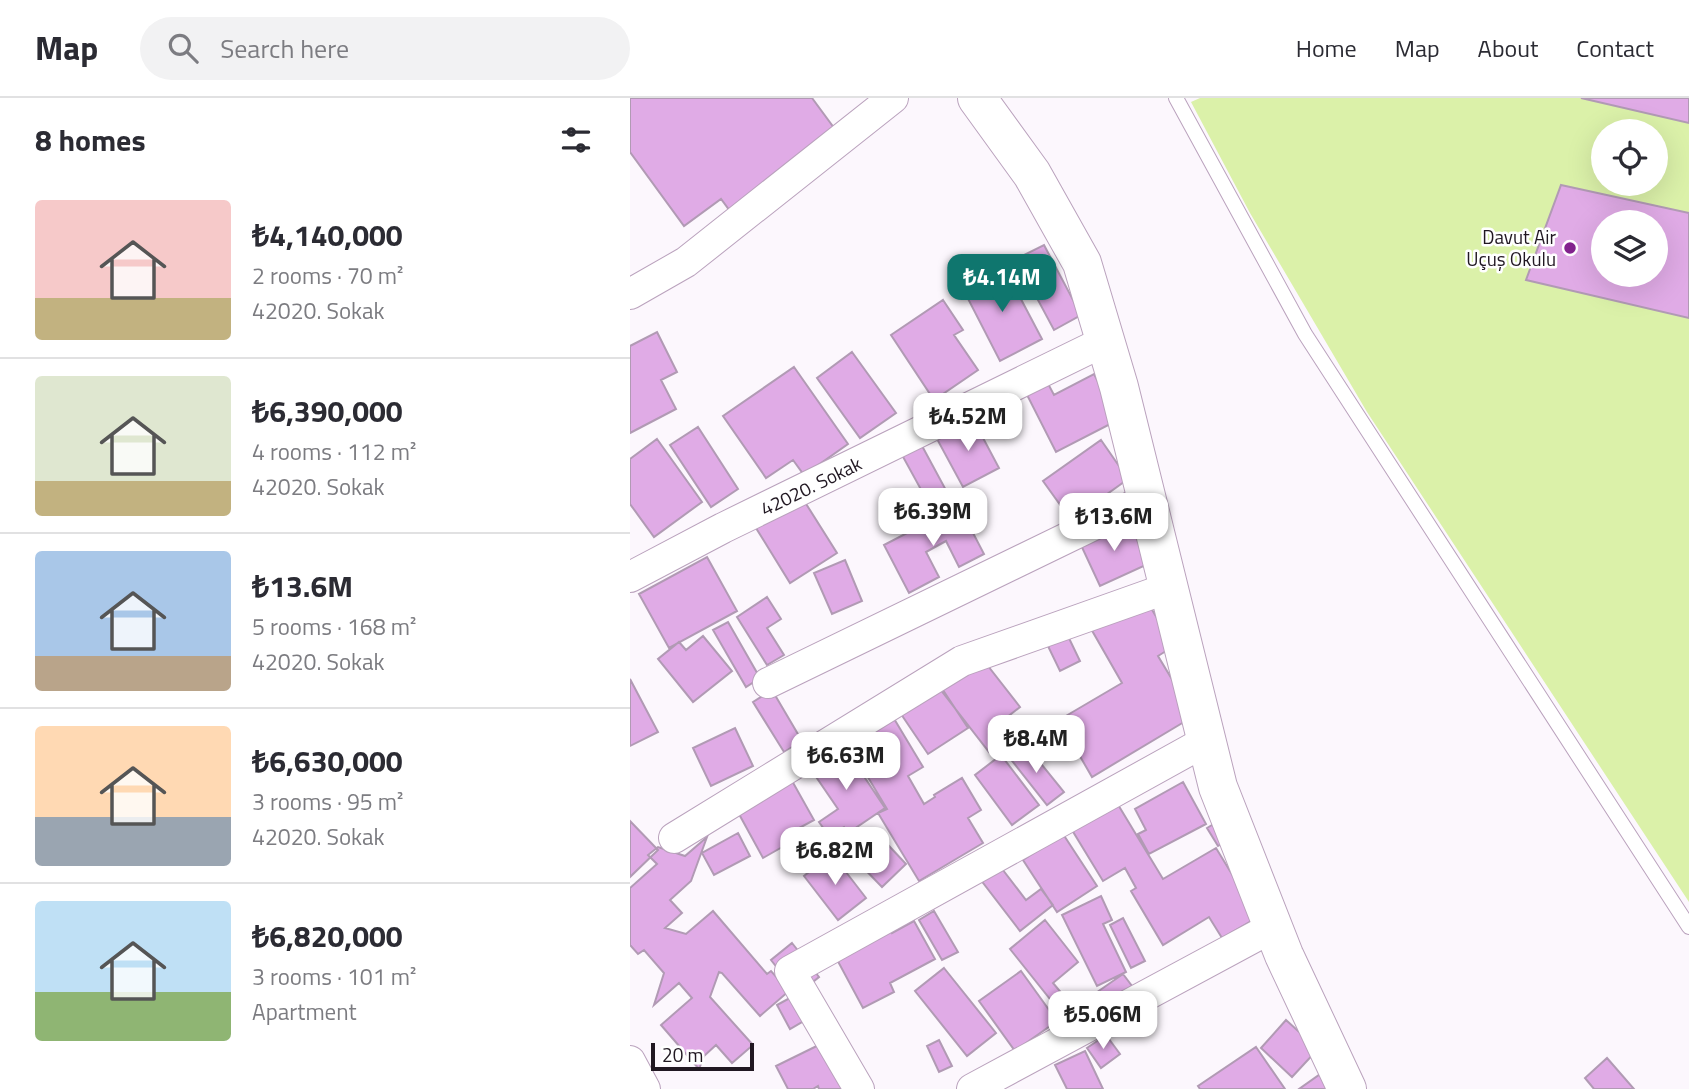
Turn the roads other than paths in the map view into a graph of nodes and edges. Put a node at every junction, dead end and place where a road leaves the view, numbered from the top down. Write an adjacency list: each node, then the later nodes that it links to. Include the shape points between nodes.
1 (893, 98): 4 (street, via 686,262)
2 (977, 98): 5 (main road, via 1032,174 1082,263)
3 (1176, 98): 13 (lane, via 1305,334)
4 (630, 294)
5 (1105, 341): 6 (main road); 7 (street, 42020. Sokak)
6 (1147, 499): 8 (main road); 9 (street)
7 (630, 577)
8 (1168, 588): 10 (main road); 11 (street, via 962,661)
9 (768, 683)
10 (1206, 741): 12 (main road, via 1218,787); 16 (street, via 790,971)
11 (674, 838)
12 (1273, 927): 17 (street); 18 (main road)
13 (1689, 927)
14 (630, 1061): 15 (street)
15 (645, 1089)
16 (859, 1089)
17 (972, 1089)
18 (1348, 1089)

